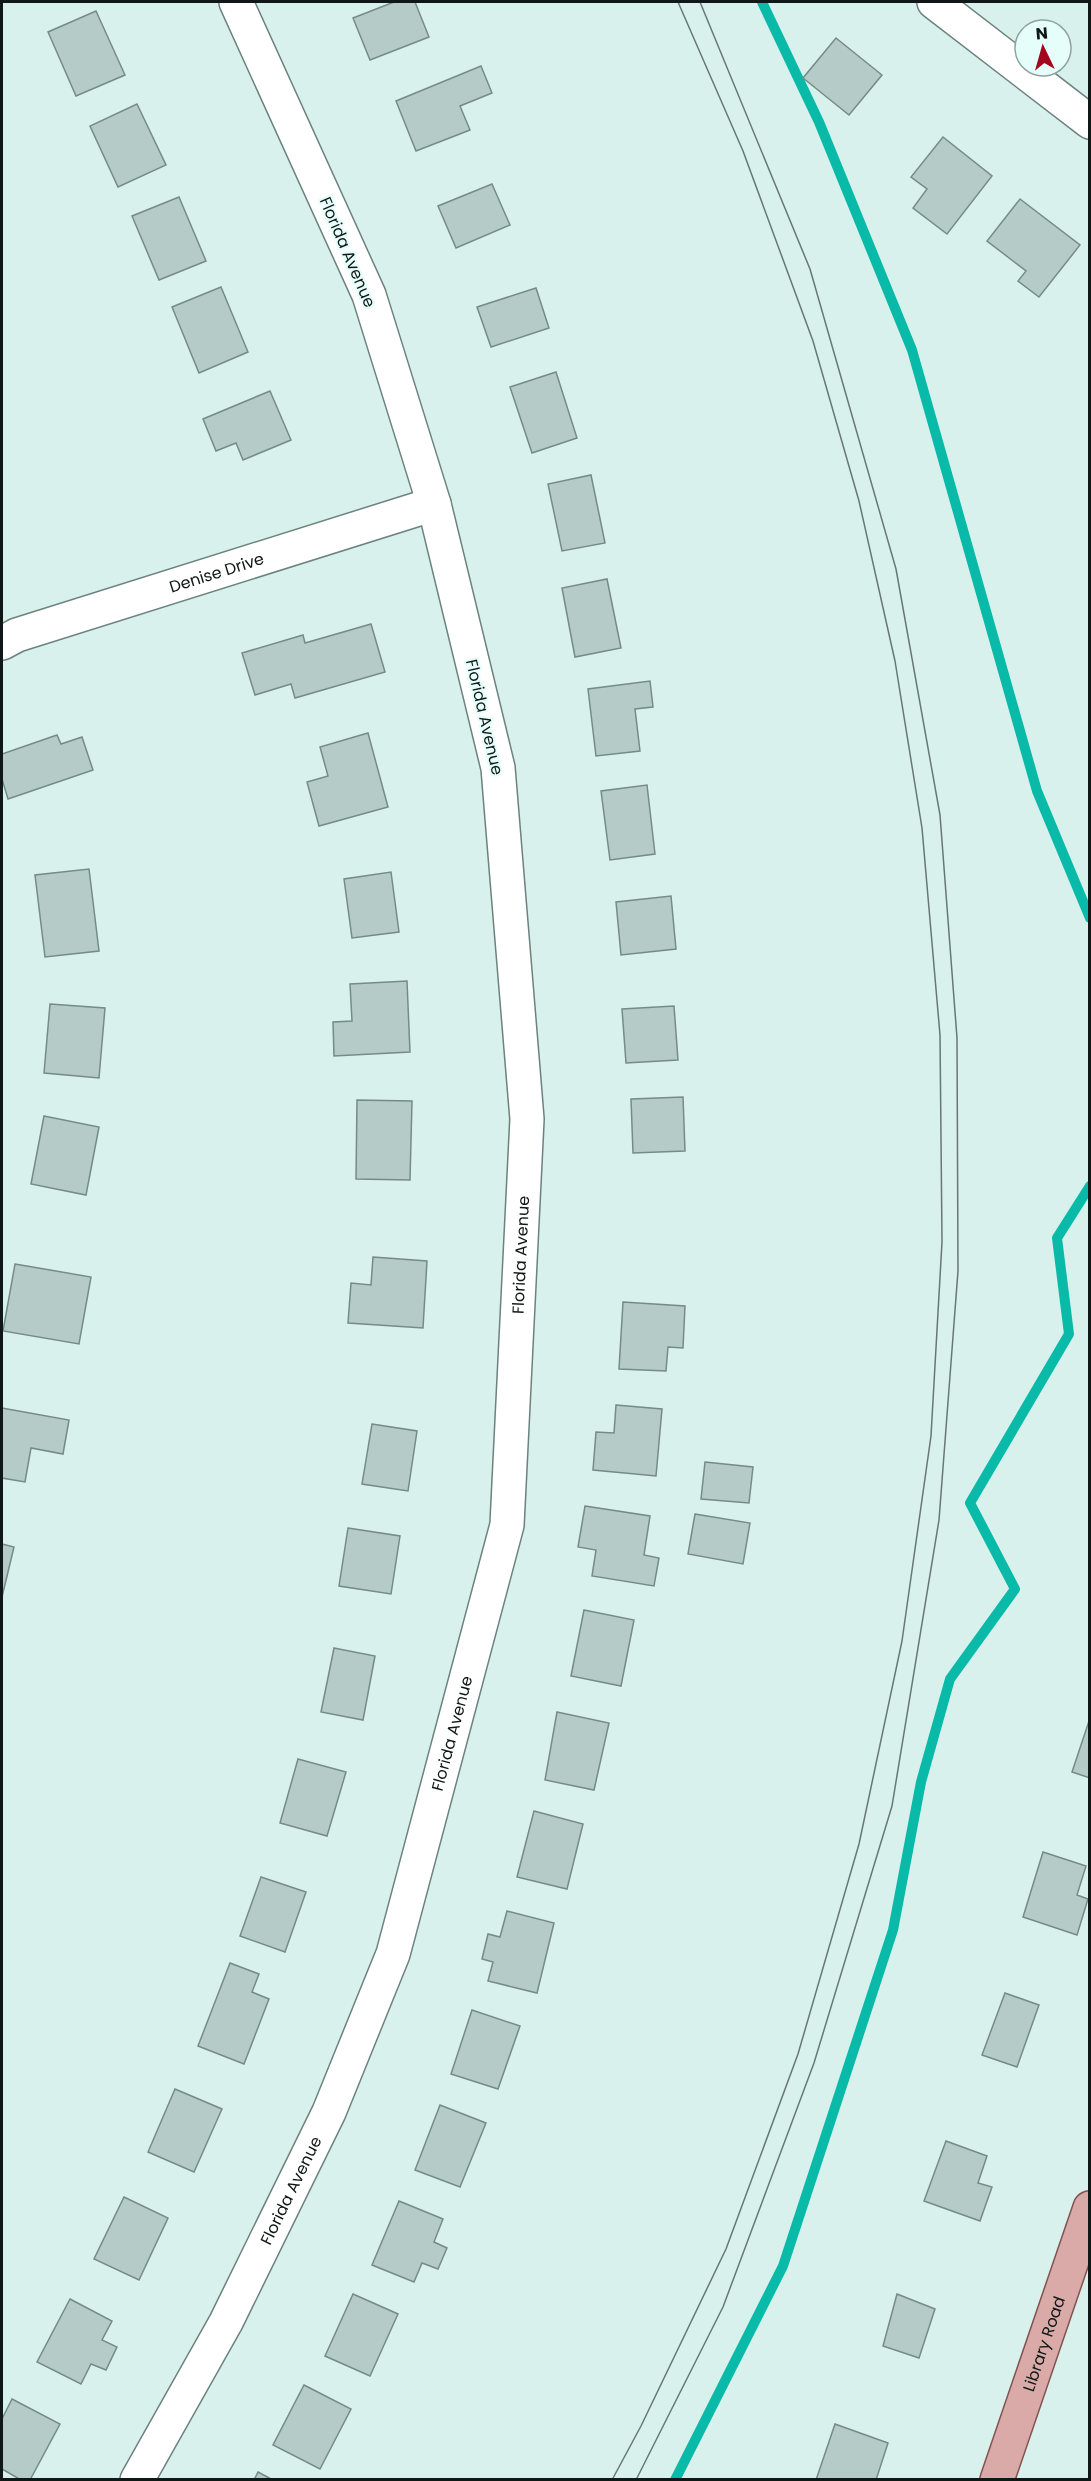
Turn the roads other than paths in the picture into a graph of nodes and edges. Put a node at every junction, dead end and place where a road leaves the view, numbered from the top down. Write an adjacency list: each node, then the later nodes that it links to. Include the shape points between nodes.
1 (236, 2): 4 (street, Florida Avenue, via 369,295)
2 (934, 2): 3 (street)
3 (1089, 122)
4 (434, 504): 5 (street, Denise Drive); 7 (street, Florida Avenue, via 498,768 527,1119 507,1525 393,1954 329,2112 226,2322)
5 (2, 643)
6 (1089, 2208): 8 (main road, Library Road)
7 (137, 2480)
8 (997, 2480)

